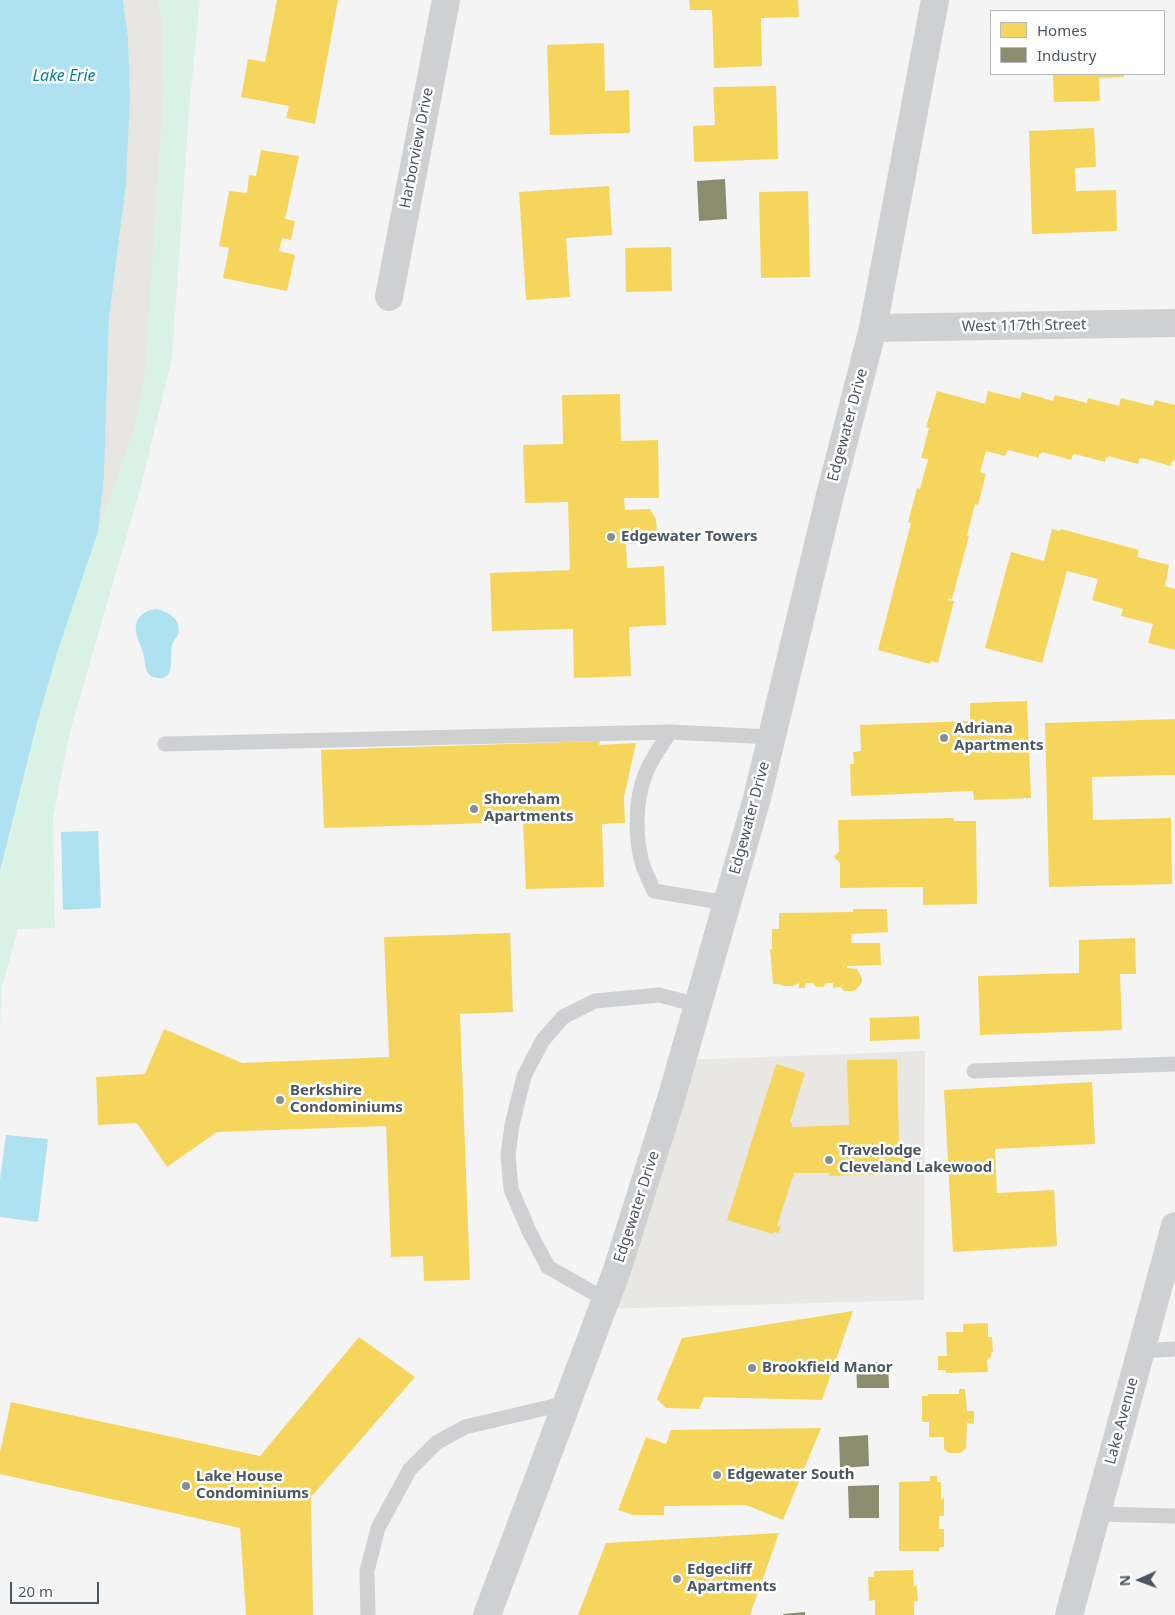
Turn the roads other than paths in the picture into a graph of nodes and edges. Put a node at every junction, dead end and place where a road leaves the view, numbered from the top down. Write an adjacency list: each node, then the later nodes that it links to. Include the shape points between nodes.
1 (446, 0): 3 (street, Harborview Drive)
2 (935, 0): 5 (street, Edgewater Drive)
3 (389, 297)
4 (1175, 323): 5 (street, West 117th Street)
5 (873, 328): 7 (street, Edgewater Drive)
6 (670, 732): 7 (lane); 8 (lane); 9 (lane, via 645,776 639,803 638,833 643,863 654,891)
7 (771, 738): 9 (street, Edgewater Drive)
8 (165, 744)
9 (727, 903): 10 (street, Edgewater Drive)
10 (698, 1005): 14 (street, Edgewater Drive); 14 (lane, via 658,995 595,1001 563,1017 543,1040 524,1076 508,1155 511,1189 548,1267)
11 (1175, 1064): 12 (lane)
12 (974, 1071)
13 (1175, 1226): 16 (street, Lake Avenue)
14 (606, 1300): 17 (street, Edgewater Drive)
15 (1175, 1349): 16 (lane)
16 (1141, 1351): 18 (street, Lake Avenue)
17 (567, 1403): 20 (lane, via 465,1426 436,1443 410,1468 378,1528 367,1571); 21 (street, Edgewater Drive)
18 (1096, 1514): 19 (lane); 22 (street, Lake Avenue)
19 (1175, 1516)
20 (368, 1615)
21 (487, 1615)
22 (1069, 1615)

